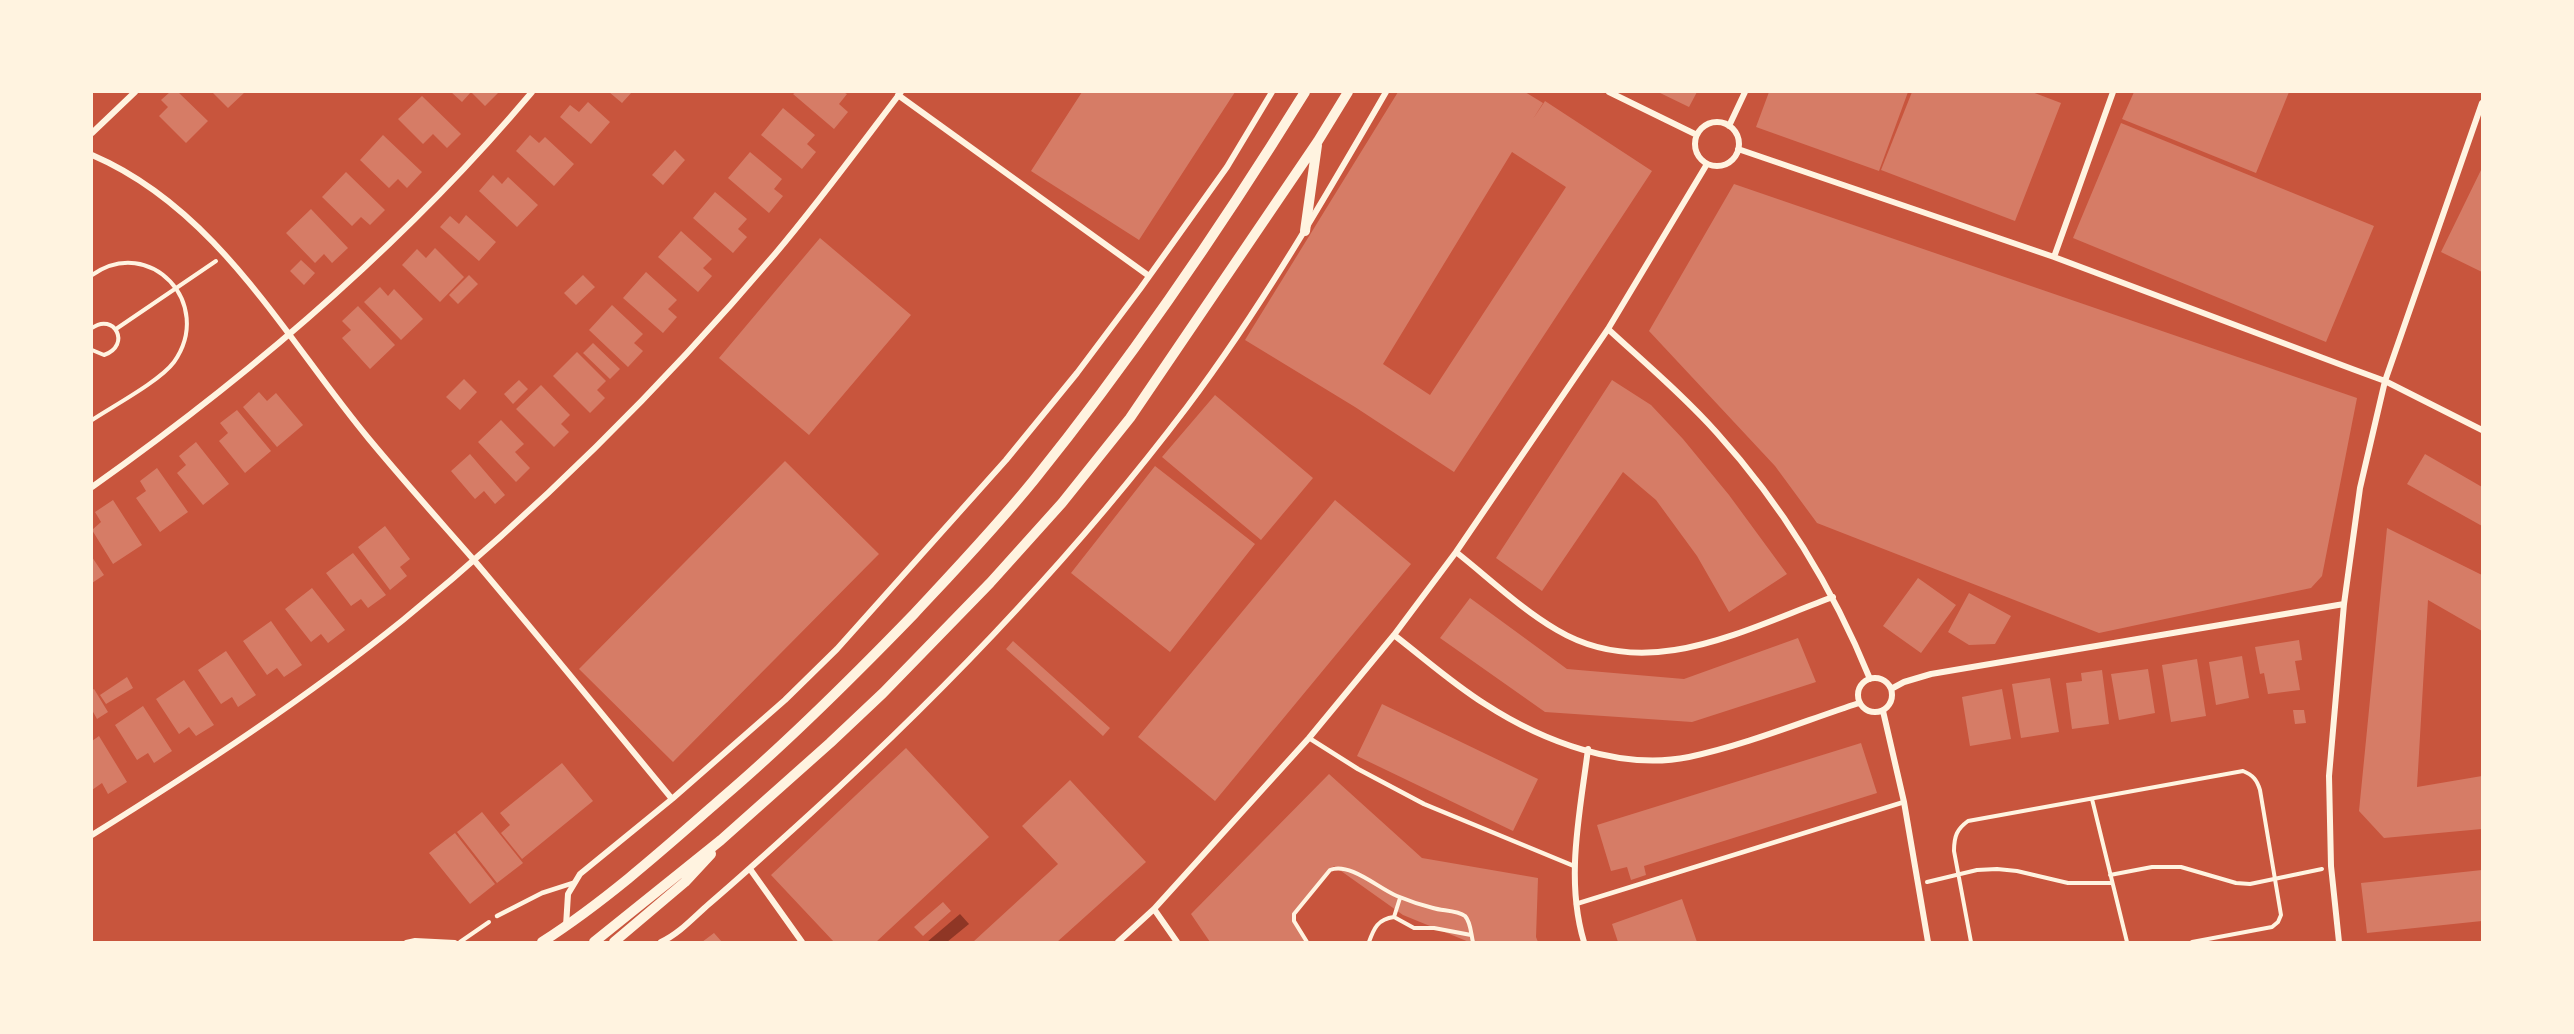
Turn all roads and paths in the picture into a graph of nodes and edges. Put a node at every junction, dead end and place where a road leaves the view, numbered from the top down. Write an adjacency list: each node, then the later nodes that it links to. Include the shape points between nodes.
1 (135, 92): 13 (street)
2 (532, 92): 28 (street, via 407,227)
3 (1272, 92): 23 (street, via 1227,167)
4 (1305, 92): 64 (street, via 1158,315 1033,482 962,563 857,673 753,772)
5 (1348, 92): 15 (street)
6 (1386, 92): 19 (street)
7 (1609, 92): 14 (street)
8 (1745, 92): 12 (street)
9 (2114, 92): 21 (street)
10 (899, 93): 23 (street); 35 (street, via 844,169 707,333 608,436)
11 (2482, 103): 30 (street)
12 (1729, 126): 14 (street, via 1707,124); 16 (street, via 1737,136)
13 (92, 133)
14 (1697, 135): 18 (street, via 1695,148)
15 (1318, 141): 19 (street); 49 (street, via 1130,418 1062,502 883,693)
16 (1738, 149): 18 (street, via 1726,164); 21 (street)
17 (92, 155): 20 (street, via 158,190 193,220)
18 (1707, 164): 27 (street)
19 (1305, 231): 52 (street, via 1187,407 1032,593 895,736)
20 (224, 255): 24 (path); 28 (street)
21 (2054, 257): 30 (street)
22 (92, 274): 24 (path, via 121,262 142,264 162,273)
23 (1149, 276): 45 (street, via 1006,460 837,649)
24 (177, 288): 26 (path); 31 (path, via 186,306 188,326 173,364)
25 (92, 328): 26 (path, via 101,323)
26 (116, 329): 29 (path, via 118,346 112,352 104,355)
27 (1608, 329): 34 (street); 36 (street, via 1681,396 1749,470 1791,527)
28 (291, 333): 33 (street); 35 (street, via 357,424)
29 (92, 350)
30 (2385, 381): 32 (street); 37 (street, via 2360,488)
31 (92, 420)
32 (2482, 430)
33 (92, 487)
34 (1456, 552): 36 (street, via 1557,630 1616,652 1647,655 1679,651); 38 (street)
35 (474, 561): 45 (street); 48 (street, via 321,681)
36 (1833, 597): 39 (street)
37 (2344, 604): 40 (street, via 1931,674); 51 (street, via 2329,776)
38 (1394, 635): 43 (street); 44 (street, via 1492,709 1552,738)
39 (1870, 679): 40 (street, via 1879,678); 41 (street, via 1859,688)
40 (1891, 689): 42 (street, via 1892,698)
41 (1859, 703): 42 (street, via 1869,712); 44 (street, via 1688,757 1620,758)
42 (1882, 711): 47 (street)
43 (1309, 738): 50 (lane, via 1424,804); 61 (street)
44 (1588, 749): 50 (street)
45 (672, 799): 57 (street, via 580,874)
46 (2092, 799): 53 (path, via 1968,820 1954,839); 54 (path); 55 (path, via 2243,771 2258,782)
47 (1904, 802): 58 (street); 60 (lane)
48 (92, 835)
49 (721, 840): 70 (street); 71 (street, via 699,869)
50 (1574, 866): 60 (street)
51 (2331, 866): 55 (path); 84 (street)
52 (750, 869): 72 (street); 73 (street)
53 (1957, 874): 56 (path, via 1997,869 2068,883); 58 (path); 81 (path)
54 (2110, 875): 55 (path, via 2167,866 2196,870 2236,883); 56 (path)
55 (2276, 880): 83 (path, via 2281,915 2272,927)
56 (2112, 883): 82 (path)
57 (573, 884): 62 (lane, via 542,892); 64 (street, via 568,894)
58 (1918, 884): 80 (street)
59 (1400, 898): 63 (path); 65 (path, via 1461,914); 76 (path, via 1347,868 1330,870 1294,914)
60 (1576, 904): 79 (street)
61 (1154, 909): 74 (street); 75 (street)
62 (497, 916): 68 (path)
63 (1394, 917): 65 (path, via 1414,928); 77 (path, via 1381,921)
64 (566, 927): 69 (street)
65 (1471, 935): 78 (path)
66 (406, 942): 67 (path)
67 (455, 942)
68 (460, 942)
69 (542, 942)
70 (594, 942)
71 (614, 942)
72 (661, 942)
73 (802, 942)
74 (1118, 942)
75 (1177, 942)
76 (1307, 942)
77 (1369, 942)
78 (1473, 942)
79 (1584, 942)
80 (1928, 942)
81 (1971, 942)
82 (2127, 942)
83 (2192, 942)
84 (2339, 942)

